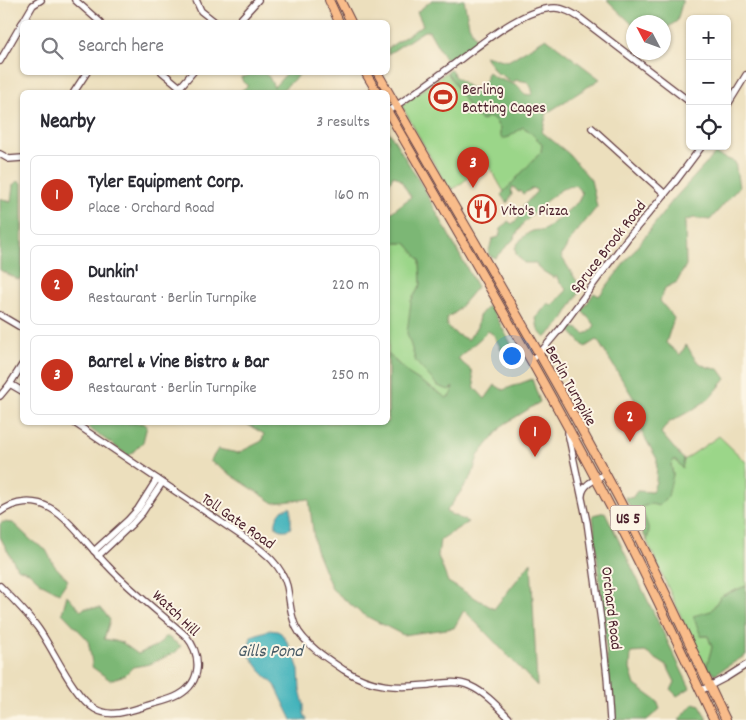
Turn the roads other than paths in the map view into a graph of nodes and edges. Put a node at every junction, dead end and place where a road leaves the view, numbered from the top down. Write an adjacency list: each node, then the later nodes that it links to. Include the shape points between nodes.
1 (41, 0): 7 (street, via 33,5)
2 (75, 0): 8 (street)
3 (196, 0): 9 (street, via 201,11)
4 (258, 0): 10 (street)
5 (329, 0): 11 (highway)
6 (340, 0): 12 (highway)
7 (25, 20)
8 (98, 20)
9 (212, 20)
10 (240, 20)
11 (338, 20)
12 (350, 20)
13 (20, 28): 14 (street)
14 (0, 61)
15 (85, 75): 21 (street)
16 (165, 75): 22 (street)
17 (190, 75): 22 (street)
18 (367, 75): 23 (highway)
19 (380, 75): 24 (highway, Berlin Turnpike / US 5)
20 (746, 76): 28 (street)
21 (75, 90)
22 (178, 90)
23 (376, 90)
24 (388, 90)
25 (390, 94): 27 (highway, Berlin Turnpike / US 5)
26 (686, 99): 27 (street, via 580,18 554,8 537,11 502,29)
27 (396, 105): 29 (street); 38 (highway, Berlin Turnpike / US 5)
28 (728, 105)
29 (390, 110)
30 (390, 115): 39 (highway, Berlin Turnpike / US 5)
31 (592, 128): 35 (street)
32 (699, 150): 35 (street, Spruce Brook Road)
33 (0, 154): 34 (street, via 8,159)
34 (20, 158)
35 (665, 194): 38 (street, Spruce Brook Road)
36 (0, 315): 37 (street)
37 (20, 327)
38 (539, 354): 39 (street, Spruce Brook Road); 46 (highway, Berlin Turnpike / US 5)
39 (530, 360): 44 (highway, Berlin Turnpike / US 5)
40 (20, 368): 41 (street)
41 (10, 384): 42 (street); 43 (street)
42 (20, 390)
43 (0, 396)
44 (563, 418): 47 (highway, Berlin Turnpike / US 5); 49 (street, Orchard Road)
45 (77, 425): 48 (street, Toll Gate Road)
46 (605, 474): 47 (street); 54 (highway, Berlin Turnpike / US 5)
47 (596, 479): 49 (street, via 585,486); 55 (highway, Berlin Turnpike / US 5)
48 (159, 481): 51 (street, via 142,513); 56 (street, Toll Gate Road, via 269,557 282,573 292,617 304,640 344,670 361,679 392,687 464,684 479,690)
49 (583, 500): 57 (street, Orchard Road, via 601,621)
50 (0, 512): 51 (street, Watch Hill, via 22,503 50,508 62,516)
51 (96, 553): 52 (street, Watch Hill, via 186,636 196,650 196,675 189,687 177,696 112,714 96,709 75,687 38,627)
52 (0, 586)
53 (746, 666): 54 (street)
54 (710, 686): 55 (street); 59 (highway, Berlin Turnpike / US 5)
55 (700, 691): 58 (highway, Berlin Turnpike / US 5)
56 (511, 720)
57 (610, 720)
58 (714, 720)
59 (726, 720)

